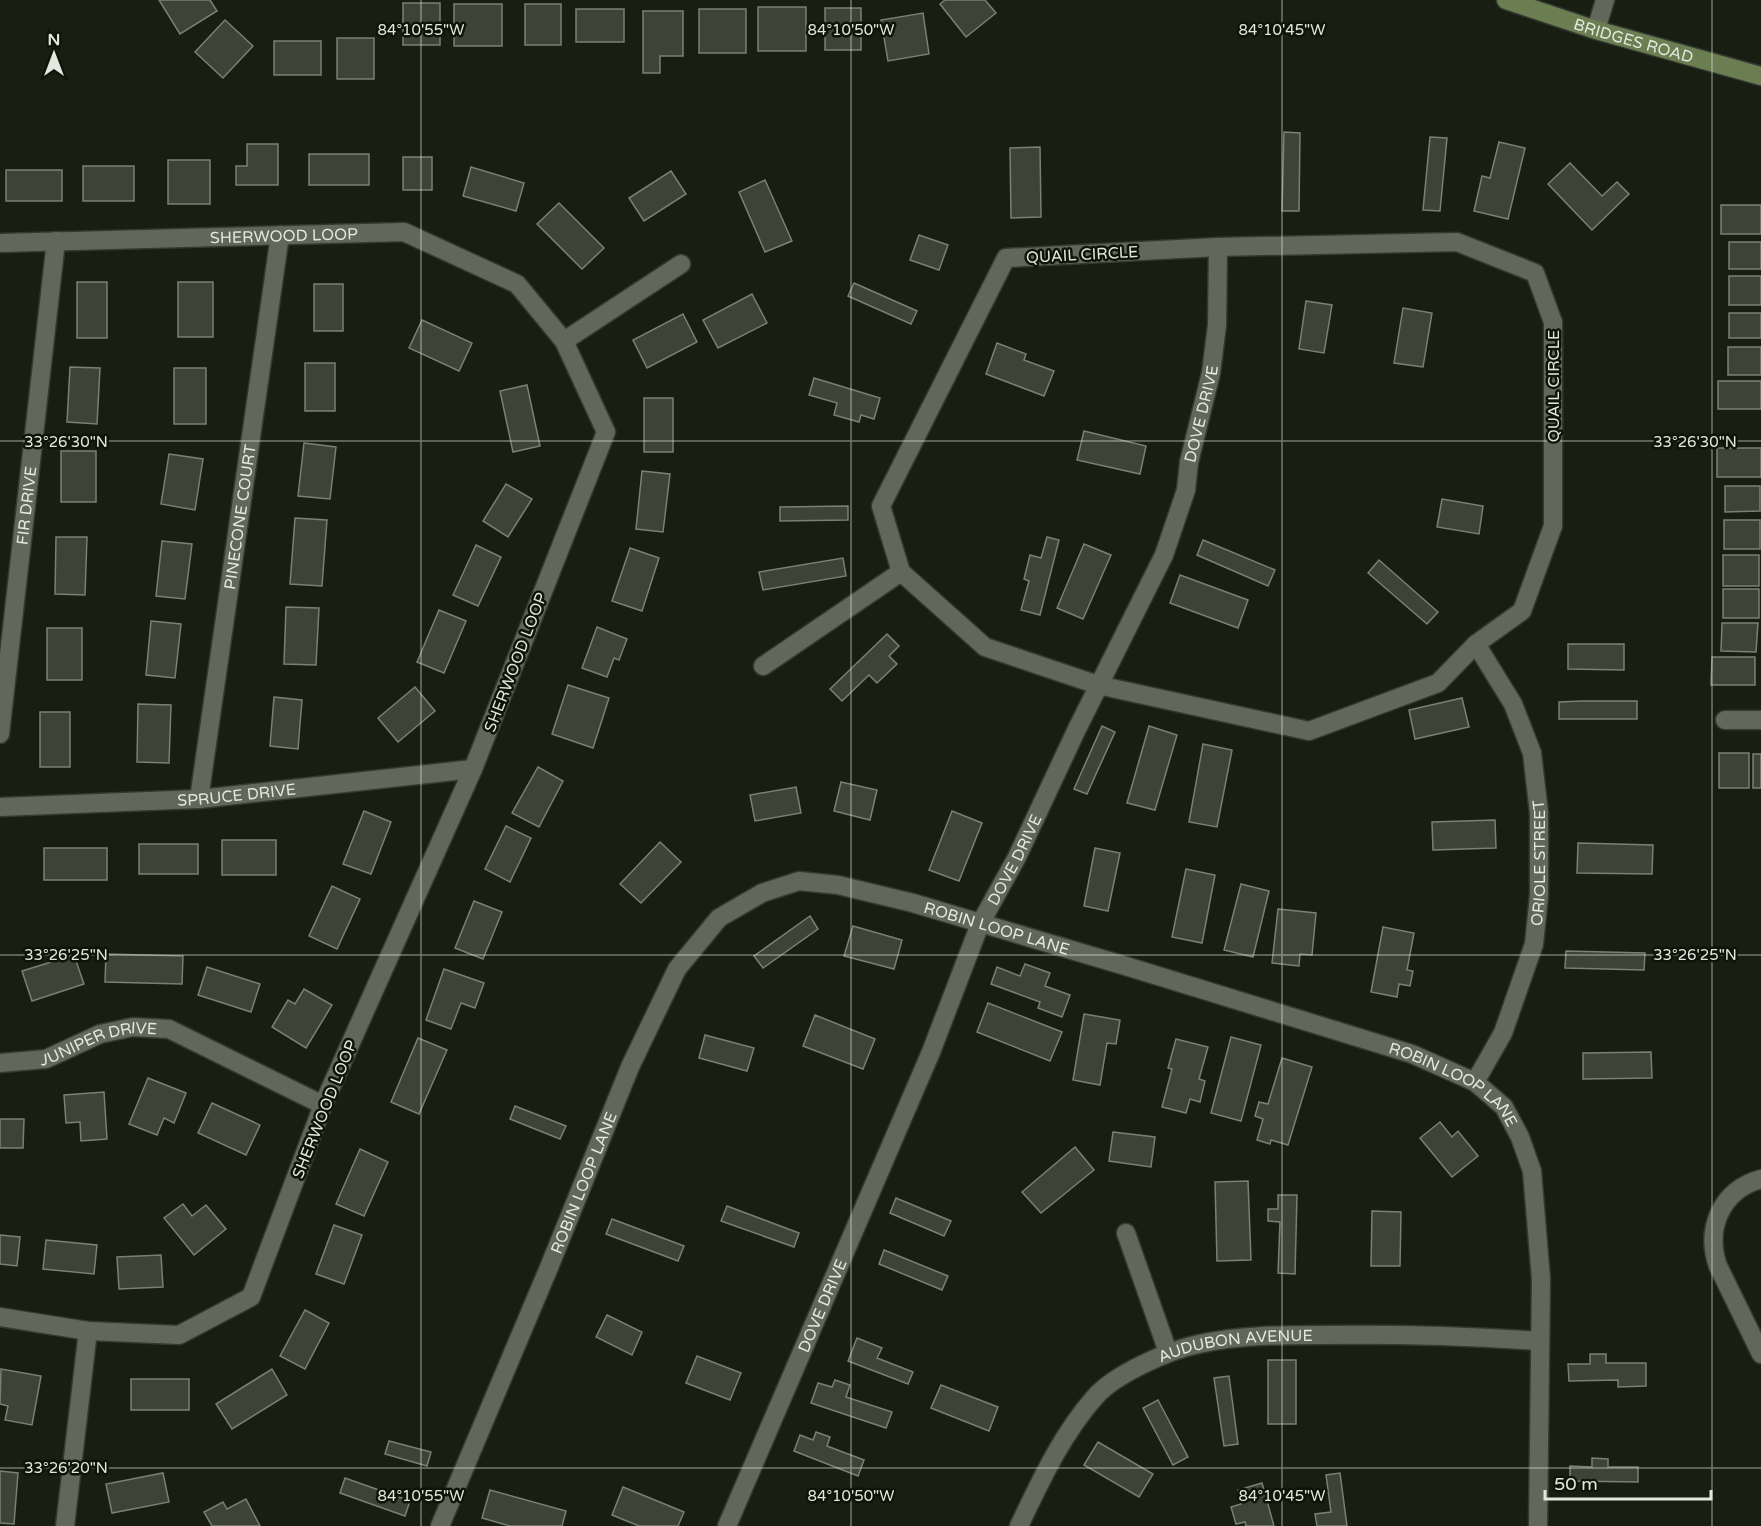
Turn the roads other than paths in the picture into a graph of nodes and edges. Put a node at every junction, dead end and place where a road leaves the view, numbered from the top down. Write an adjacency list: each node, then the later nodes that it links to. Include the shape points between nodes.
1 (1506, 0): 3 (street, BRIDGES ROAD)
2 (1605, 0): 3 (street)
3 (1596, 30): 4 (street, BRIDGES ROAD)
4 (1761, 76)
5 (280, 235): 6 (street, SHERWOOD LOOP); 10 (street, SHERWOOD LOOP, via 404,232 517,284); 19 (street, PINECONE COURT)
6 (56, 241): 7 (street, SHERWOOD LOOP); 17 (street, FIR DRIVE)
7 (0, 243)
8 (1218, 247): 11 (street, QUAIL CIRCLE, via 1006,258 881,506); 12 (street, QUAIL CIRCLE, via 1457,242 1535,273 1553,321 1553,526 1522,611); 14 (street, DOVE DRIVE, via 1217,325 1211,372 1186,490 1164,555)
9 (681, 264): 10 (street)
10 (564, 341): 18 (street, SHERWOOD LOOP, via 606,432)
11 (901, 572): 13 (street); 14 (street, QUAIL CIRCLE, via 985,647)
12 (1476, 644): 14 (street, QUAIL CIRCLE, via 1438,683 1308,731); 23 (street, ORIOLE STREET, via 1513,704 1532,753 1539,824 1539,895 1534,944 1503,1033)
13 (763, 666)
14 (1098, 686): 21 (street, DOVE DRIVE, via 1017,857)
15 (1725, 720): 16 (street)
16 (1761, 720)
17 (0, 734)
18 (473, 769): 19 (street, SPRUCE DRIVE); 24 (street, SHERWOOD LOOP)
19 (199, 799): 20 (street, SPRUCE DRIVE)
20 (0, 807)
21 (980, 924): 23 (street, ROBIN LOOP LANE, via 1412,1054); 33 (street, ROBIN LOOP LANE, via 838,885 799,881 762,893 719,918 677,969 630,1067); 34 (street, DOVE DRIVE, via 934,1044)
22 (0, 1063): 24 (street, JUNIPER DRIVE, via 46,1059 100,1034 133,1027 169,1029)
23 (1475, 1082): 29 (street, ROBIN LOOP LANE, via 1504,1107 1533,1171 1541,1278)
24 (323, 1105): 28 (street, SHERWOOD LOOP, via 251,1297 179,1335)
25 (1761, 1179): 31 (street, via 1741,1188 1722,1206 1713,1245 1718,1266)
26 (1126, 1233): 30 (street)
27 (0, 1317): 28 (street, SHERWOOD LOOP)
28 (88, 1331): 32 (street)
29 (1539, 1341): 30 (street, AUDUBON AVENUE, via 1353,1334 1261,1336); 36 (street, ROBIN LOOP LANE)
30 (1168, 1352): 35 (street, AUDUBON AVENUE, via 1112,1381 1095,1396 1057,1452)
31 (1761, 1354)
32 (65, 1526)
33 (440, 1526)
34 (727, 1526)
35 (1019, 1526)
36 (1538, 1526)

